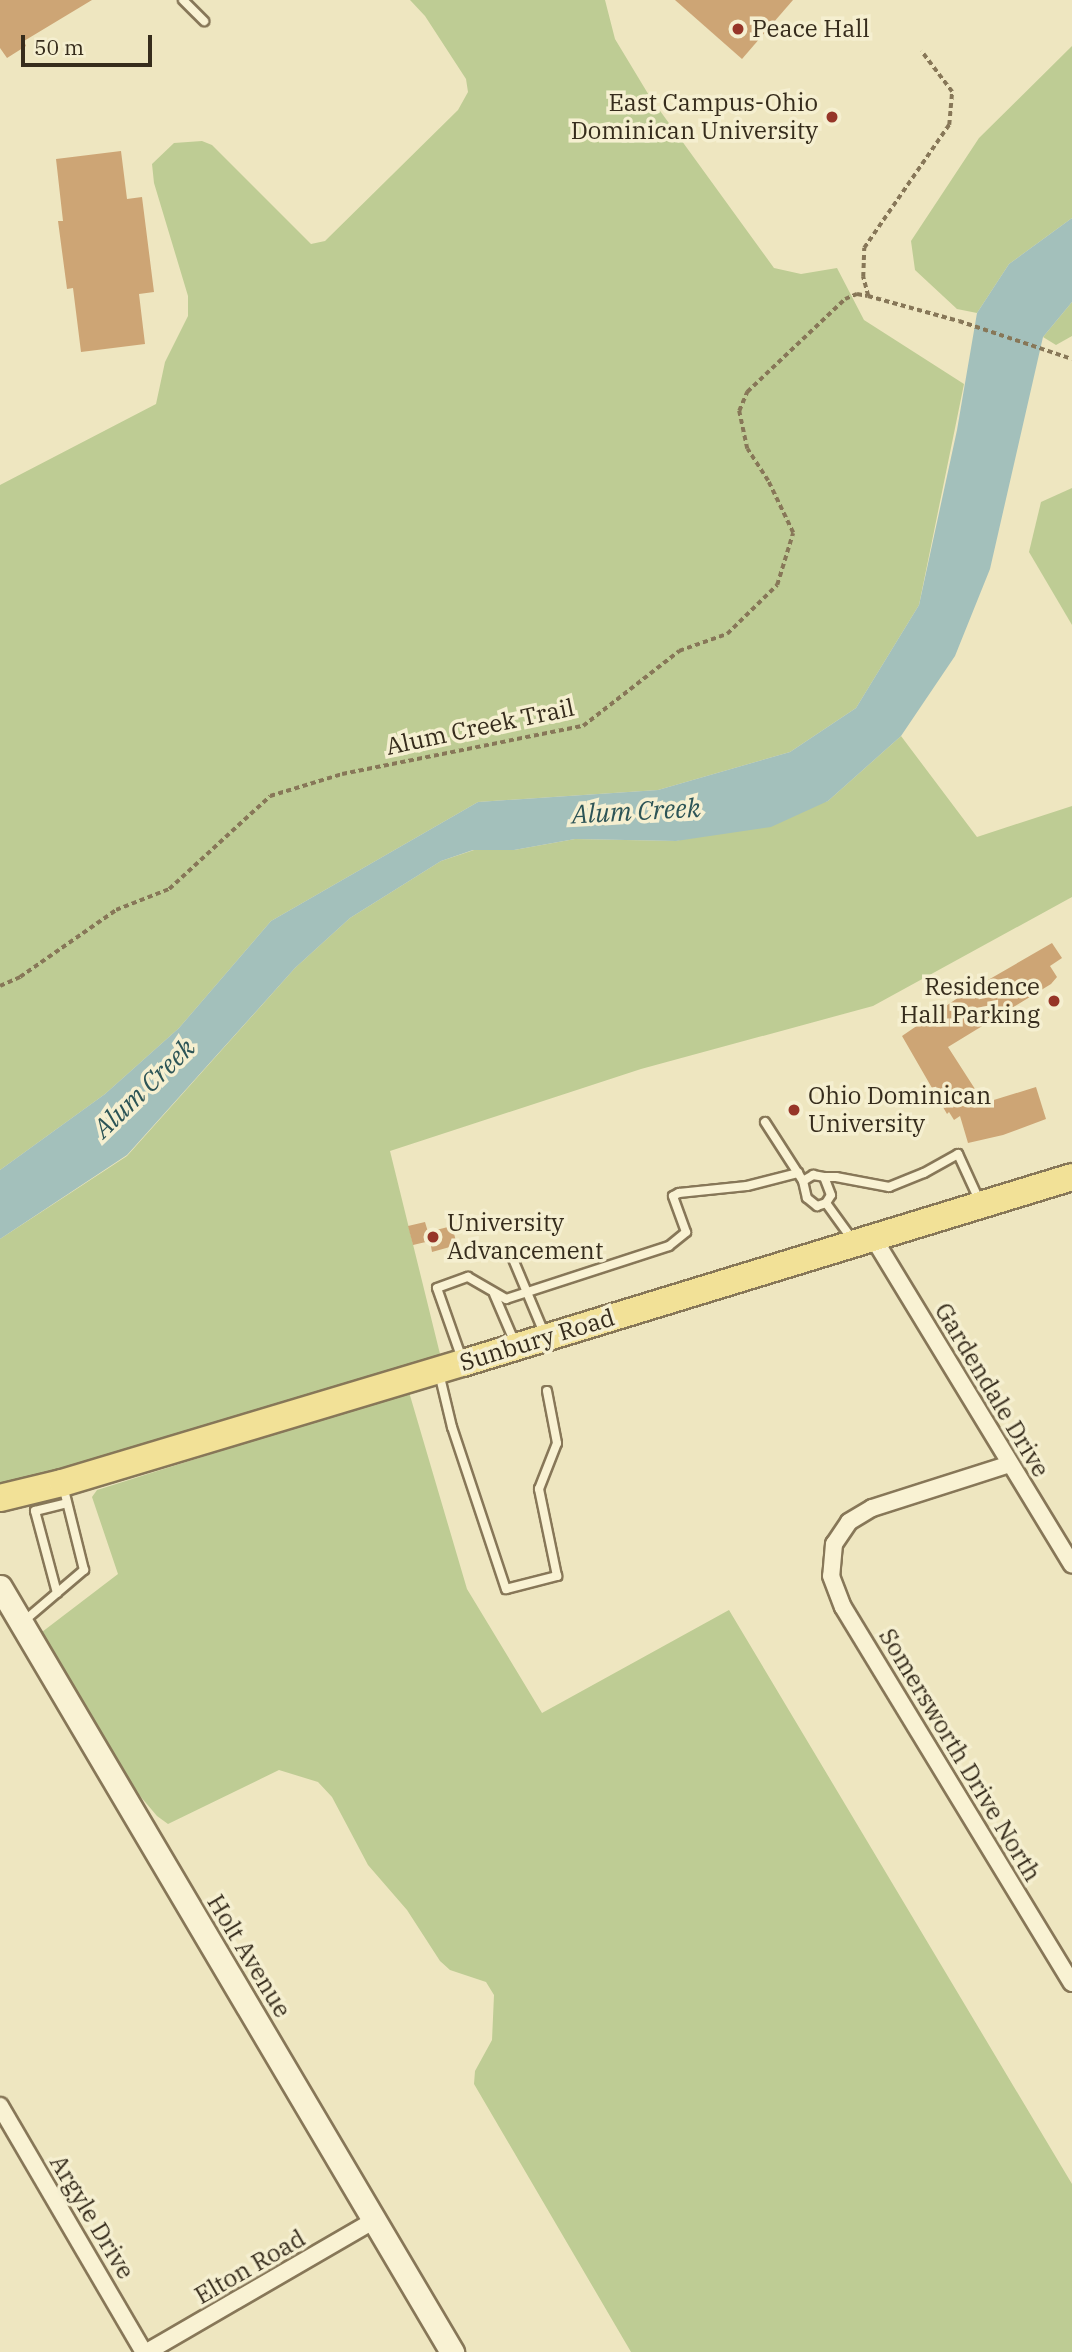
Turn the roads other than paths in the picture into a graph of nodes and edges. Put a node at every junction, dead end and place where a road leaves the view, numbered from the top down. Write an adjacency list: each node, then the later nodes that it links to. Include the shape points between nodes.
1 (183, 0): 2 (lane)
2 (204, 21)
3 (765, 1122): 4 (lane)
4 (798, 1173): 7 (lane); 12 (lane, via 747,1186 673,1196 685,1224 683,1237 669,1246)
5 (824, 1177): 7 (lane, via 814,1175); 8 (lane, via 831,1195); 9 (lane, via 889,1187 958,1154)
6 (1072, 1177): 9 (main road, Sunbury Road)
7 (803, 1181): 8 (lane, via 807,1198 817,1206)
8 (826, 1203): 10 (lane)
9 (982, 1206): 10 (main road, Sunbury Road)
10 (864, 1242): 14 (main road, Sunbury Road); 18 (street, Gardendale Drive)
11 (513, 1259): 12 (lane)
12 (528, 1292): 13 (lane, via 506,1299); 14 (lane)
13 (494, 1294): 15 (lane); 16 (lane, via 468,1277 437,1288)
14 (547, 1337): 15 (main road, Sunbury Road)
15 (516, 1347): 16 (main road, Sunbury Road)
16 (451, 1366): 17 (lane, via 452,1427 506,1589 557,1576 539,1489 557,1443); 19 (main road, Sunbury Road)
17 (547, 1391)
18 (1010, 1464): 21 (street, Gardendale Drive); 25 (street, Somersworth Drive North, via 872,1508 849,1522 834,1544 831,1576 843,1607)
19 (64, 1493): 20 (main road, Sunbury Road); 23 (lane, via 84,1570); 23 (lane, via 35,1511)
20 (0, 1498)
21 (1072, 1565)
22 (0, 1587): 24 (street, Holt Avenue)
23 (57, 1593): 24 (lane)
24 (22, 1623): 27 (street, Holt Avenue)
25 (1072, 1983)
26 (0, 2106): 28 (street, Argyle Drive)
27 (375, 2220): 28 (street, Elton Road); 29 (street, Holt Avenue)
28 (145, 2352)
29 (452, 2352)

